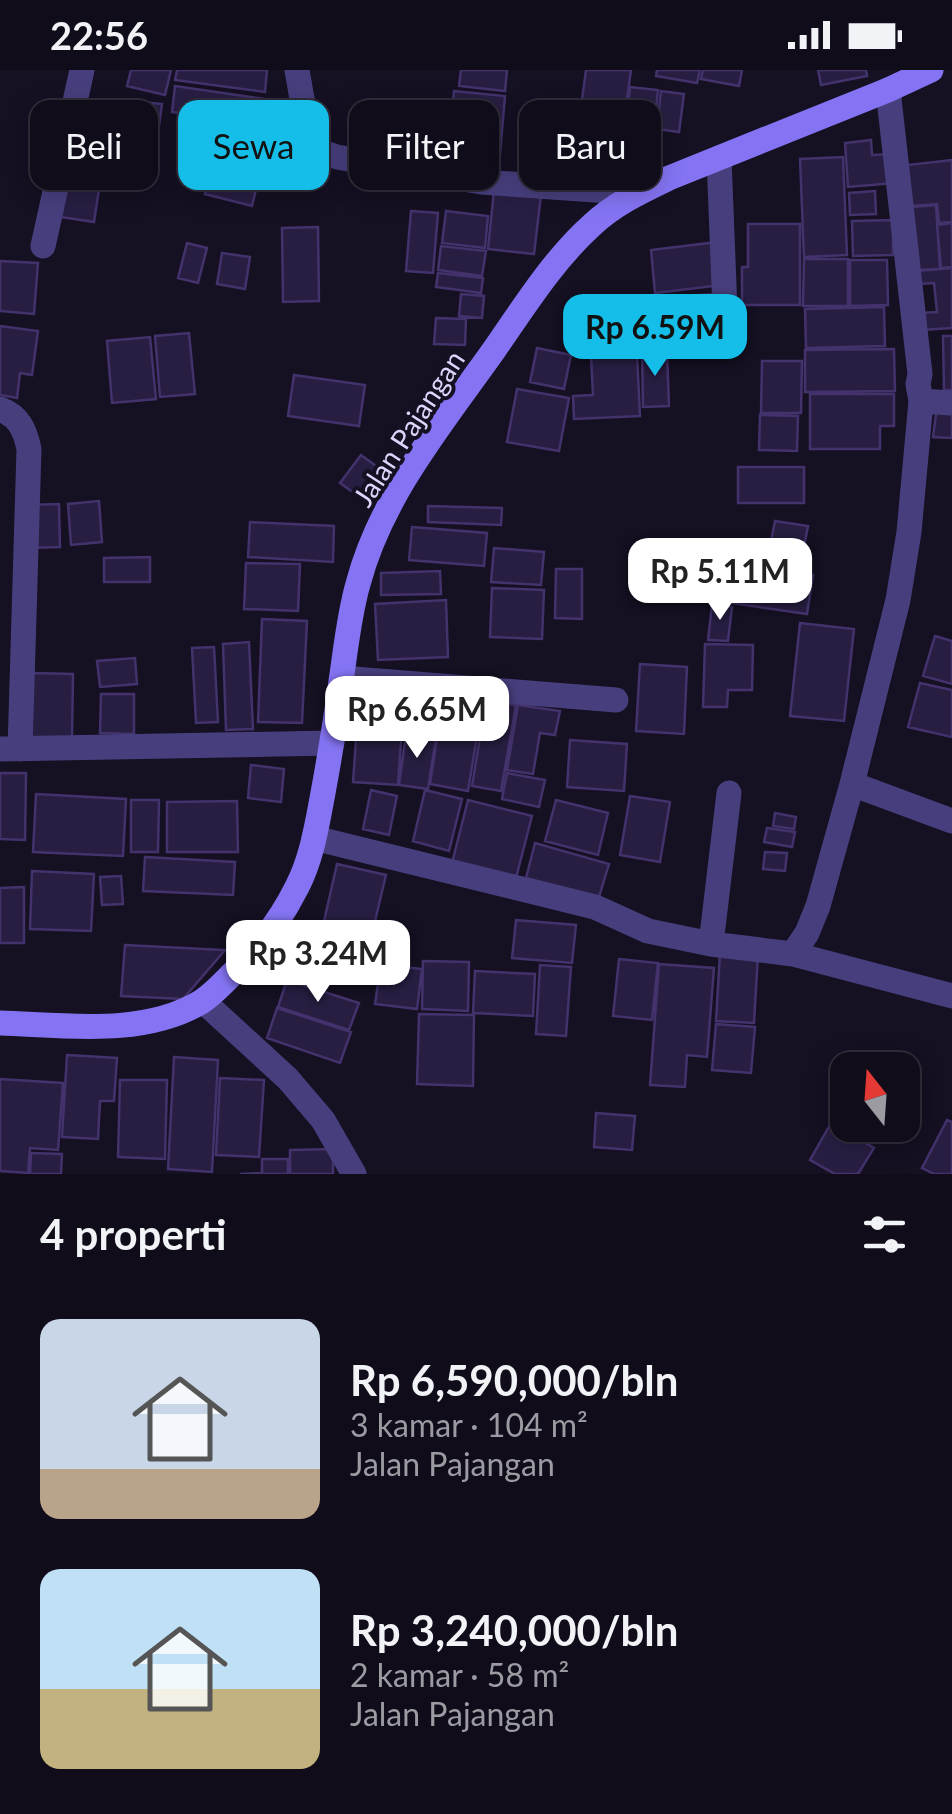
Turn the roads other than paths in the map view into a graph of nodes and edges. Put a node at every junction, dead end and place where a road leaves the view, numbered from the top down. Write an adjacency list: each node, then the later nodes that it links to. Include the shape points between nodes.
1 (82, 70): 7 (street)
2 (297, 70): 6 (street, via 309,139 336,158 481,182)
3 (931, 70): 4 (main road, Jalan Pajangan)
4 (888, 90): 5 (main road, Jalan Pajangan); 9 (street)
5 (718, 158): 6 (main road, Jalan Pajangan); 8 (street)
6 (638, 193): 12 (main road, Jalan Pajangan, via 592,225 547,275 393,498 358,582)
7 (43, 246)
8 (726, 336)
9 (921, 400): 10 (street); 16 (street, via 898,600)
10 (952, 403)
11 (0, 409): 15 (street, via 21,424 29,449)
12 (342, 678): 13 (street); 14 (main road, Jalan Pajangan)
13 (616, 700)
14 (332, 744): 15 (street); 19 (main road, Jalan Pajangan)
15 (10, 749)
16 (852, 784): 18 (street); 21 (street, via 818,906)
17 (729, 793): 20 (street)
18 (952, 821)
19 (314, 838): 20 (street, via 594,907 648,930); 23 (main road, Jalan Pajangan, via 279,920)
20 (711, 944): 21 (street)
21 (794, 954): 22 (street)
22 (952, 996)
23 (203, 1001): 24 (main road, Jalan Pajangan, via 167,1016 118,1024); 25 (street, via 288,1079 323,1120)
24 (0, 1024)
25 (354, 1174)

